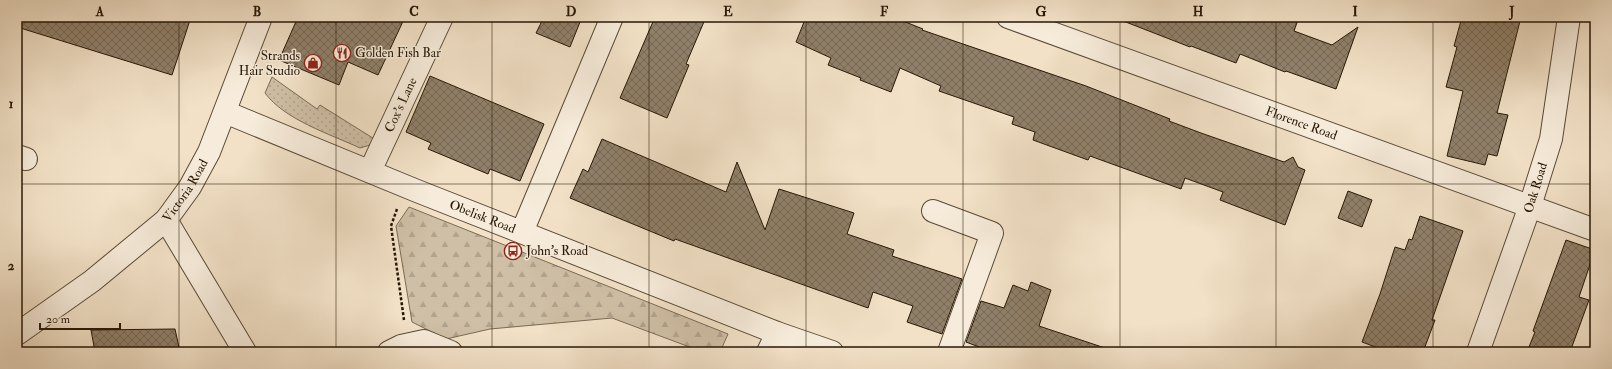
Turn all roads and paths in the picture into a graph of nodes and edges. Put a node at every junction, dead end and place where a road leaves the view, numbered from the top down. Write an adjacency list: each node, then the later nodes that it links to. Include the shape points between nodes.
1 (261, 17): 6 (street, Victoria Road)
2 (442, 17): 7 (street, Cox's Lane)
3 (612, 17): 13 (street)
4 (1008, 17): 9 (street, Florence Road)
5 (1569, 17): 9 (street, Oak Road, via 1551,138)
6 (225, 112): 7 (street, Obelisk Road); 11 (street, Victoria Road, via 209,152 190,187)
7 (370, 171): 8 (street, Obelisk Road)
8 (406, 186): 13 (street, Obelisk Road); 16 (path, via 391,226)
9 (1530, 206): 12 (street, Florence Road); 22 (street, Oak Road)
10 (933, 211): 21 (street, via 992,233)
11 (166, 220): 15 (street, via 92,281); 17 (street, Victoria Road)
12 (1595, 230)
13 (522, 232): 14 (street, Obelisk Road)
14 (777, 332): 19 (street); 20 (street, Obelisk Road)
15 (17, 334)
16 (398, 348): 18 (street, via 424,341)
17 (245, 352)
18 (451, 352)
19 (768, 352)
20 (832, 352)
21 (949, 352)
22 (1478, 352)

